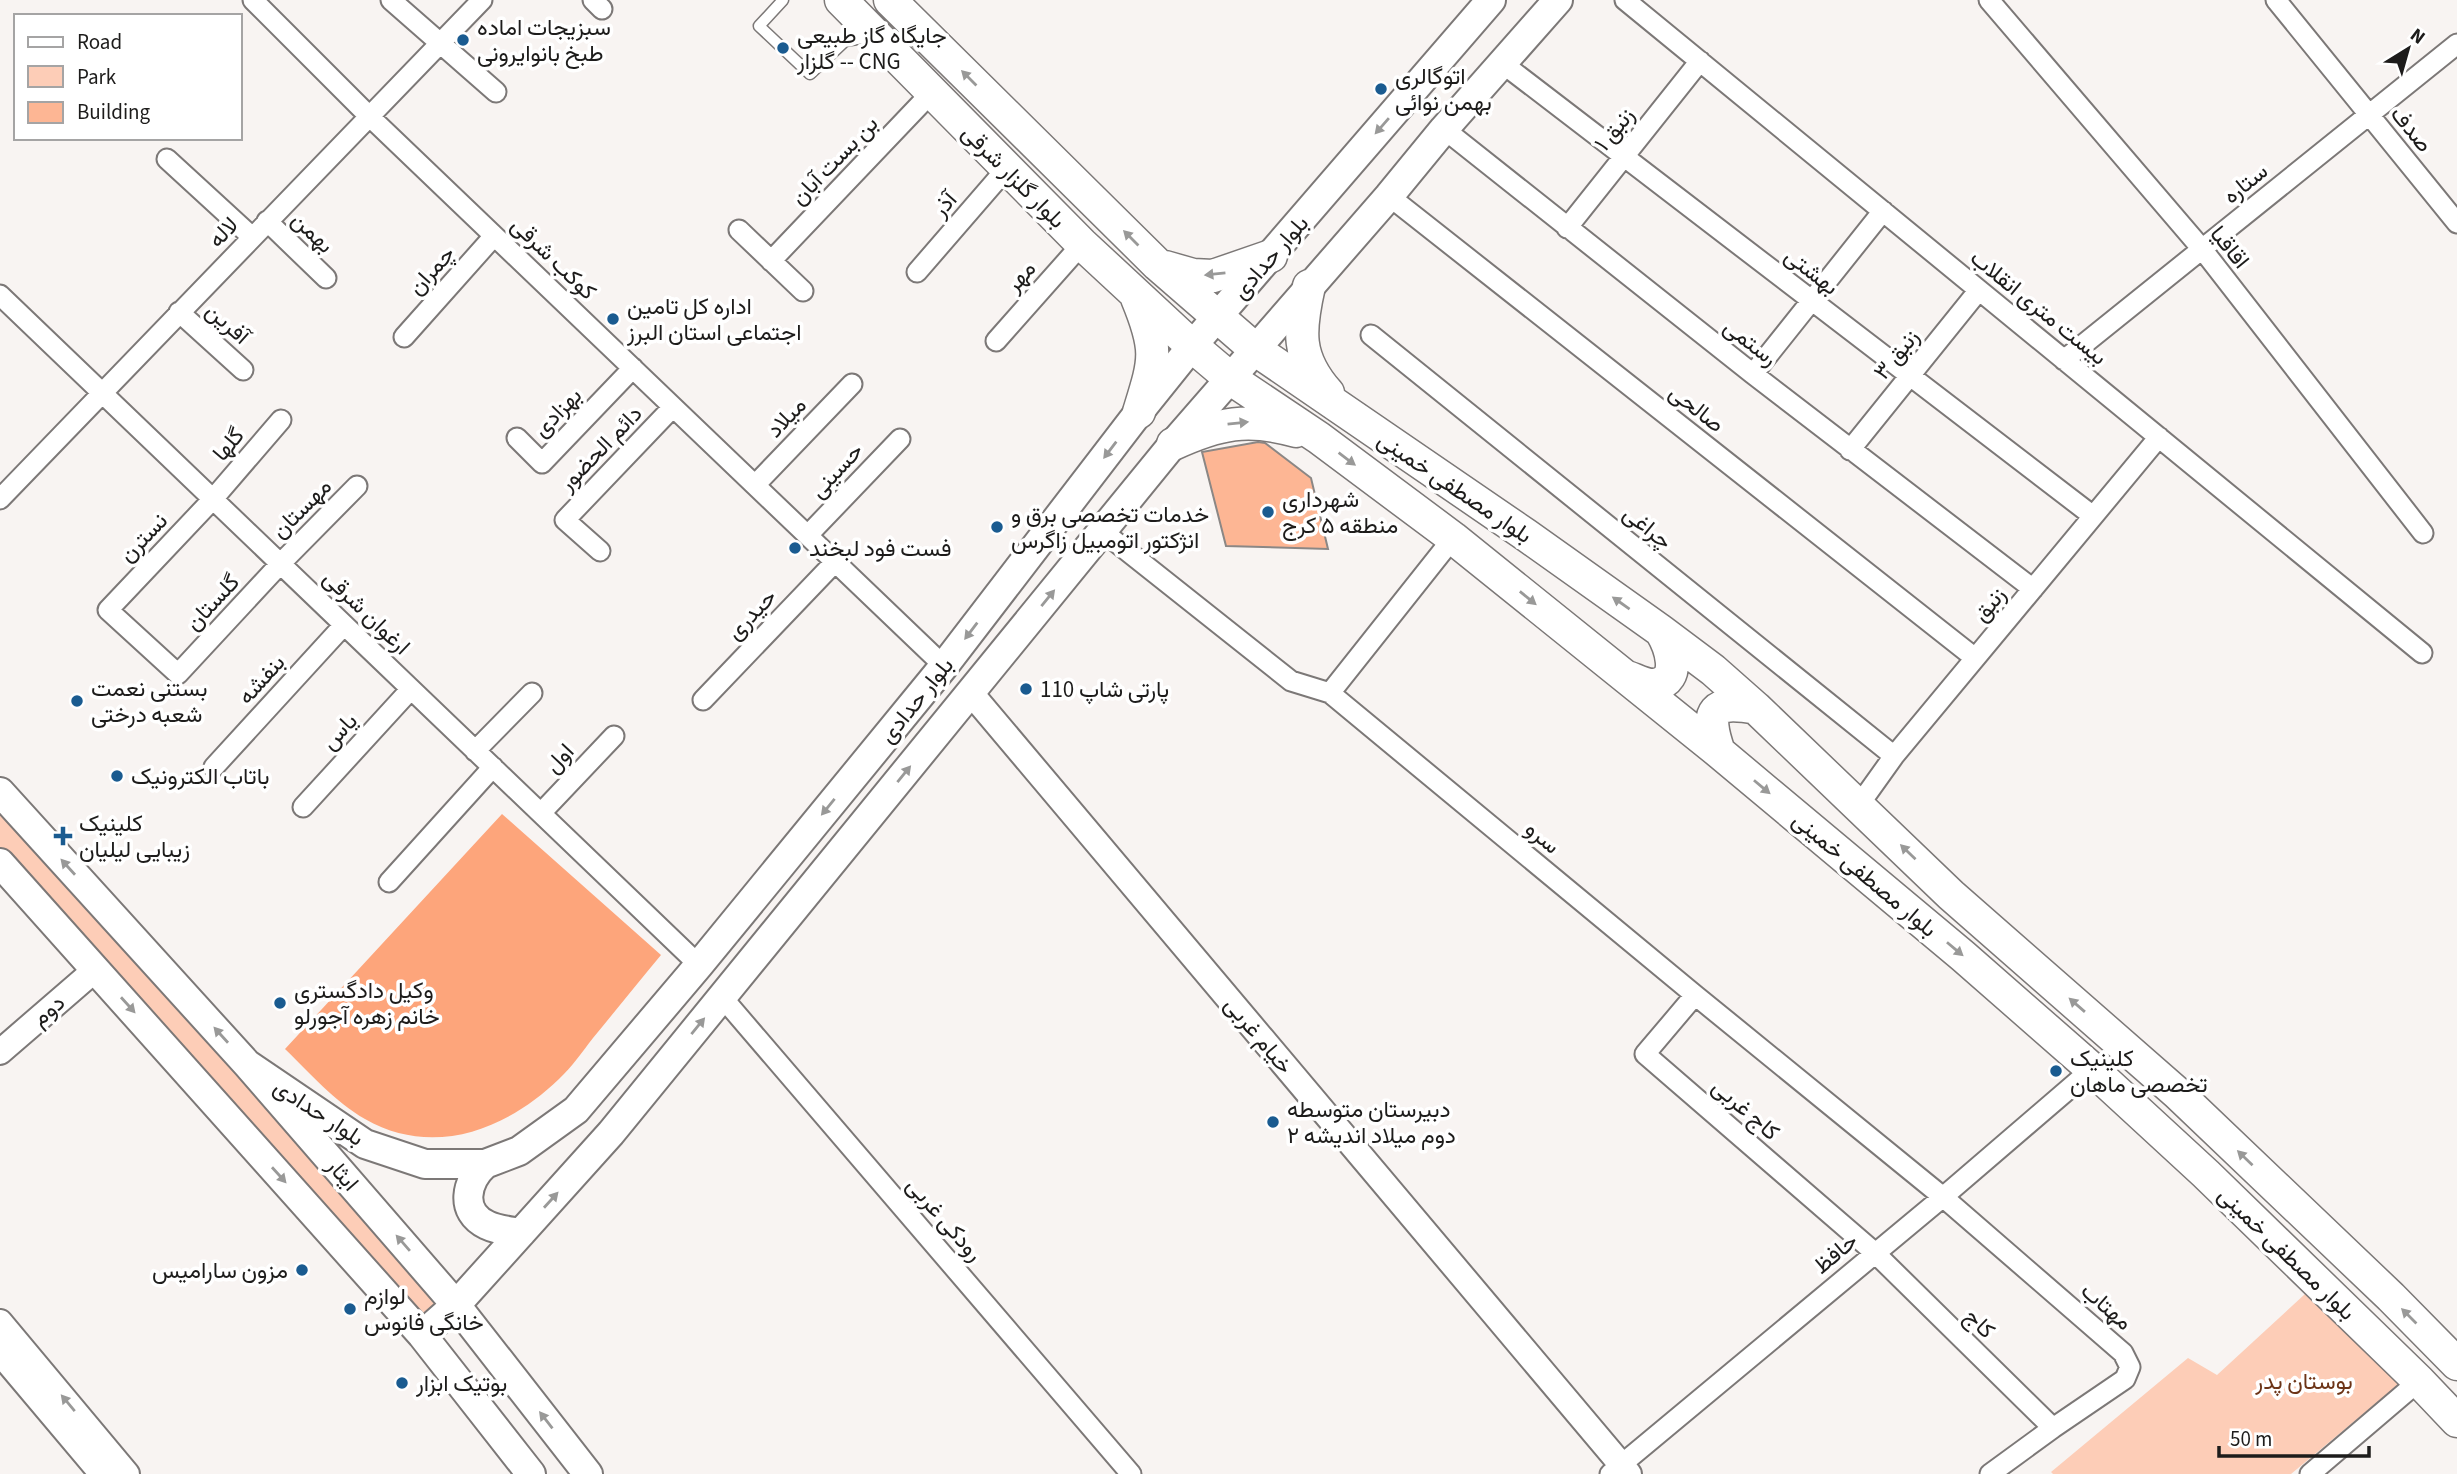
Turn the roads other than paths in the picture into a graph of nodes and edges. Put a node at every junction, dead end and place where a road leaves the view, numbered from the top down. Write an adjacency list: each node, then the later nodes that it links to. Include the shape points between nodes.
1 (391, 0): 13 (street)
2 (482, 0): 13 (street, لاله)
3 (783, 0): 12 (lane, via 759,26 810,74 845,41)
4 (841, 0): 12 (main road, بلوار گلزار شرقی)
5 (890, 0): 37 (main road, بلوار گلزار شرقی, one-way to 5)
6 (1558, 0): 16 (main road, بلوار حدادی)
7 (1625, 0): 15 (street, بیست متری انقلاب)
8 (1989, 0): 34 (street, اقاقیا)
9 (2276, 0): 20 (street, صدف)
10 (259, 2): 19 (street, کوکب شرقی)
11 (1485, 2): 35 (main road, بلوار حدادی, one-way to 35)
12 (876, 36): 18 (main road, بلوار گلزار شرقی)
13 (441, 43): 17 (street); 19 (street, لاله)
14 (2457, 44): 20 (street, ستاره)
15 (1700, 61): 22 (street, زنبق ۱); 26 (street, بیست متری انقلاب)
16 (1502, 63): 21 (main road, بلوار حدادی); 22 (street, بهشتی)
17 (496, 92)
18 (932, 92): 24 (main road, بلوار گلزار شرقی); 36 (street, بن بست آبان)
19 (368, 115): 27 (street, لاله); 31 (street, کوکب شرقی)
20 (2369, 115): 28 (street, صدف); 34 (street, ستاره)
21 (1444, 129): 25 (main road, بلوار حدادی); 29 (street, رستمی)
22 (1624, 155): 29 (street, زنبق ۱); 45 (street, بهشتی)
23 (167, 159): 32 (street)
24 (1007, 168): 33 (main road, بلوار گلزار شرقی); 38 (street, آذر)
25 (1389, 196): 40 (main road, بلوار حدادی); 87 (street, صالحی)
26 (1883, 211): 41 (street, بیست متری انقلاب); 45 (street)
27 (267, 221): 32 (street, لاله); 39 (street, بهمن)
28 (2457, 223)
29 (1567, 228): 56 (street, رستمی)
30 (739, 230): 36 (street)
31 (494, 236): 49 (street, چمران); 54 (street, کوکب شرقی)
32 (252, 237): 46 (street, لاله)
33 (1082, 244): 43 (main road, بلوار گلزار شرقی); 50 (street, مهر)
34 (2202, 249): 53 (street, ستاره); 77 (street, اقاقیا)
35 (1271, 256): 37 (main road, one-way to 37, via 1213,276); 47 (main road, بلوار حدادی)
36 (771, 261): 42 (street)
37 (1158, 265): 47 (main road, بلوار گلزار شرقی)
38 (917, 272)
39 (326, 278)
40 (1309, 286): 52 (main road, بلوار حدادی); 62 (main road, via 1301,321 1303,352 1317,381)
41 (1979, 290): 53 (street, بیست متری انقلاب); 57 (street, زنبق ۳)
42 (803, 291)
43 (1135, 294): 51 (main road, بلوار گلزار شرقی); 63 (main road, via 1153,345 1153,368)
44 (0, 295): 60 (street, ارغوان شرقی)
45 (1811, 301): 56 (street); 57 (street, بهشتی)
46 (179, 312): 55 (street, آفرین); 60 (street, لاله)
47 (1218, 316): 51 (main road, بلوار حدادی); 52 (main road, بلوار گلزار شرقی)
48 (1371, 335): 100 (street, چراغی)
49 (404, 337)
50 (996, 341)
51 (1192, 346): 58 (main road, بلوار گلزار شرقی); 63 (main road, بلوار حدادی)
52 (1256, 350): 58 (main road, بلوار حدادی); 62 (main road, بلوار مصطفی خمینی)
53 (2064, 360): 65 (street, بیست متری انقلاب)
54 (633, 368): 61 (street, کوکب شرقی); 67 (street, بهزادی, via 542,463)
55 (243, 370)
56 (1753, 374): 70 (street, رستمی)
57 (1909, 377): 70 (street, زنبق ۳); 75 (street, بهشتی)
58 (1231, 379): 66 (main road, بلوار مصطفی خمینی); 69 (main road, بلوار حدادی)
59 (852, 384): 71 (street, میلاد)
60 (102, 392): 73 (street, لاله); 74 (street, ارغوان شرقی)
61 (673, 407): 71 (street, کوکب شرقی); 80 (street, دائم الحضور, via 565,520)
62 (1342, 410): 85 (main road, بلوار مصطفی خمینی, one-way to 62)
63 (1139, 412): 88 (main road, بلوار حدادی, one-way to 88)
64 (281, 420): 74 (street, گلها)
65 (2159, 437): 75 (street, زنبق); 86 (street, بیست متری انقلاب)
66 (1319, 438): 69 (main road, one-way to 66, via 1204,430 1251,422); 79 (main road, بلوار مصطفی خمینی, one-way to 79)
67 (517, 439)
68 (900, 439): 78 (street, حسینی)
69 (1173, 444): 76 (main road, بلوار حدادی)
70 (1850, 450): 83 (street, رستمی)
71 (755, 485): 78 (street, کوکب شرقی)
72 (357, 486): 82 (street, مهستان)
73 (0, 499)
74 (213, 499): 82 (street, ارغوان شرقی); 89 (street, نسترن, via 108,610)
75 (2093, 516): 83 (street, زنبق)
76 (1102, 531): 92 (main road, بلوار حدادی, one-way to 76); 94 (street, سرو, via 1291,681)
77 (2423, 533)
78 (808, 536): 81 (street, کوکب شرقی)
79 (1453, 538): 90 (main road, بلوار مصطفی خمینی, one-way to 90); 94 (street)
80 (600, 551)
81 (835, 562): 88 (street, کوکب شرقی); 95 (street, حیدری)
82 (281, 564): 84 (street, ارغوان شرقی); 89 (street, گلستان)
83 (2033, 589): 87 (street, زنبق)
84 (344, 625): 91 (street, ارغوان شرقی); 101 (street, بنفشه)
85 (1661, 631): 90 (main road, via 1672,657 1670,674 1655,685); 96 (main road, بلوار مصطفی خمینی)
86 (2422, 653)
87 (1976, 658): 100 (street, زنبق)
88 (944, 666): 109 (main road, بلوار حدادی, one-way to 109)
89 (178, 674)
90 (1627, 677): 99 (main road, بلوار مصطفی خمینی)
91 (411, 689): 98 (street, ارغوان شرقی); 105 (street, یاس)
92 (970, 692): 112 (main road, بلوار حدادی, one-way to 92); 129 (street, خیام غربی)
93 (532, 693): 98 (street)
94 (1330, 693): 111 (street, سرو)
95 (703, 700)
96 (1756, 708): 99 (main road, via 1731,703 1717,709 1712,730); 104 (main road, بلوار مصطفی خمینی)
97 (614, 736): 106 (street, اول)
98 (475, 751): 102 (street, ارغوان شرقی)
99 (1719, 752): 115 (main road, بلوار مصطفی خمینی, one-way to 115)
100 (1894, 756): 104 (street, زنبق)
101 (214, 767)
102 (493, 767): 106 (street, ارغوان شرقی); 108 (street)
103 (0, 792): 114 (main road, ایثار, one-way to 103)
104 (1860, 805): 124 (main road, بلوار مصطفی خمینی, one-way to 104, via 2177,1093 1951,895)
105 (303, 807)
106 (541, 813): 109 (street, ارغوان شرقی)
107 (0, 863): 110 (main road)
108 (389, 882)
109 (699, 965): 116 (main road, بلوار حدادی, via 576,1110 519,1151)
110 (96, 969): 113 (street, دوم); 122 (main road, one-way to 122)
111 (1695, 995): 117 (street, سرو); 119 (street, کاج غربی, via 1645,1054)
112 (722, 997): 118 (main road, بلوار حدادی, one-way to 112, via 611,1133); 134 (street, رودکی غربی)
113 (0, 1052)
114 (247, 1064): 116 (main road, بلوار حدادی, via 365,1144 425,1164); 120 (main road, ایثار, one-way to 114)
115 (2092, 1069): 117 (street, حافظ); 125 (main road, بلوار مصطفی خمینی)
116 (485, 1164): 118 (main road, via 468,1188 475,1216 486,1225)
117 (1944, 1197): 119 (street, حافظ); 127 (street, مهتاب, via 2123,1353 2130,1367 2125,1379)
118 (521, 1233): 120 (main road, بلوار حدادی)
119 (1874, 1252): 127 (street, کاج); 129 (street, حافظ)
120 (456, 1305): 122 (main road, بلوار حدادی); 133 (main road, ایثار, one-way to 120)
121 (0, 1322): 128 (street, one-way to 121)
122 (422, 1335): 132 (main road)
123 (0, 1353): 128 (street)
124 (2457, 1364)
125 (2419, 1381): 126 (main road, بلوار مصطفی خمینی); 136 (street)
126 (2457, 1421)
127 (2053, 1428): 135 (street, مهتاب)
128 (87, 1441): 130 (street); 131 (street)
129 (1620, 1471)
130 (102, 1474)
131 (127, 1474)
132 (531, 1474)
133 (588, 1474)
134 (1131, 1474)
135 (1990, 1474)
136 (2310, 1474)

